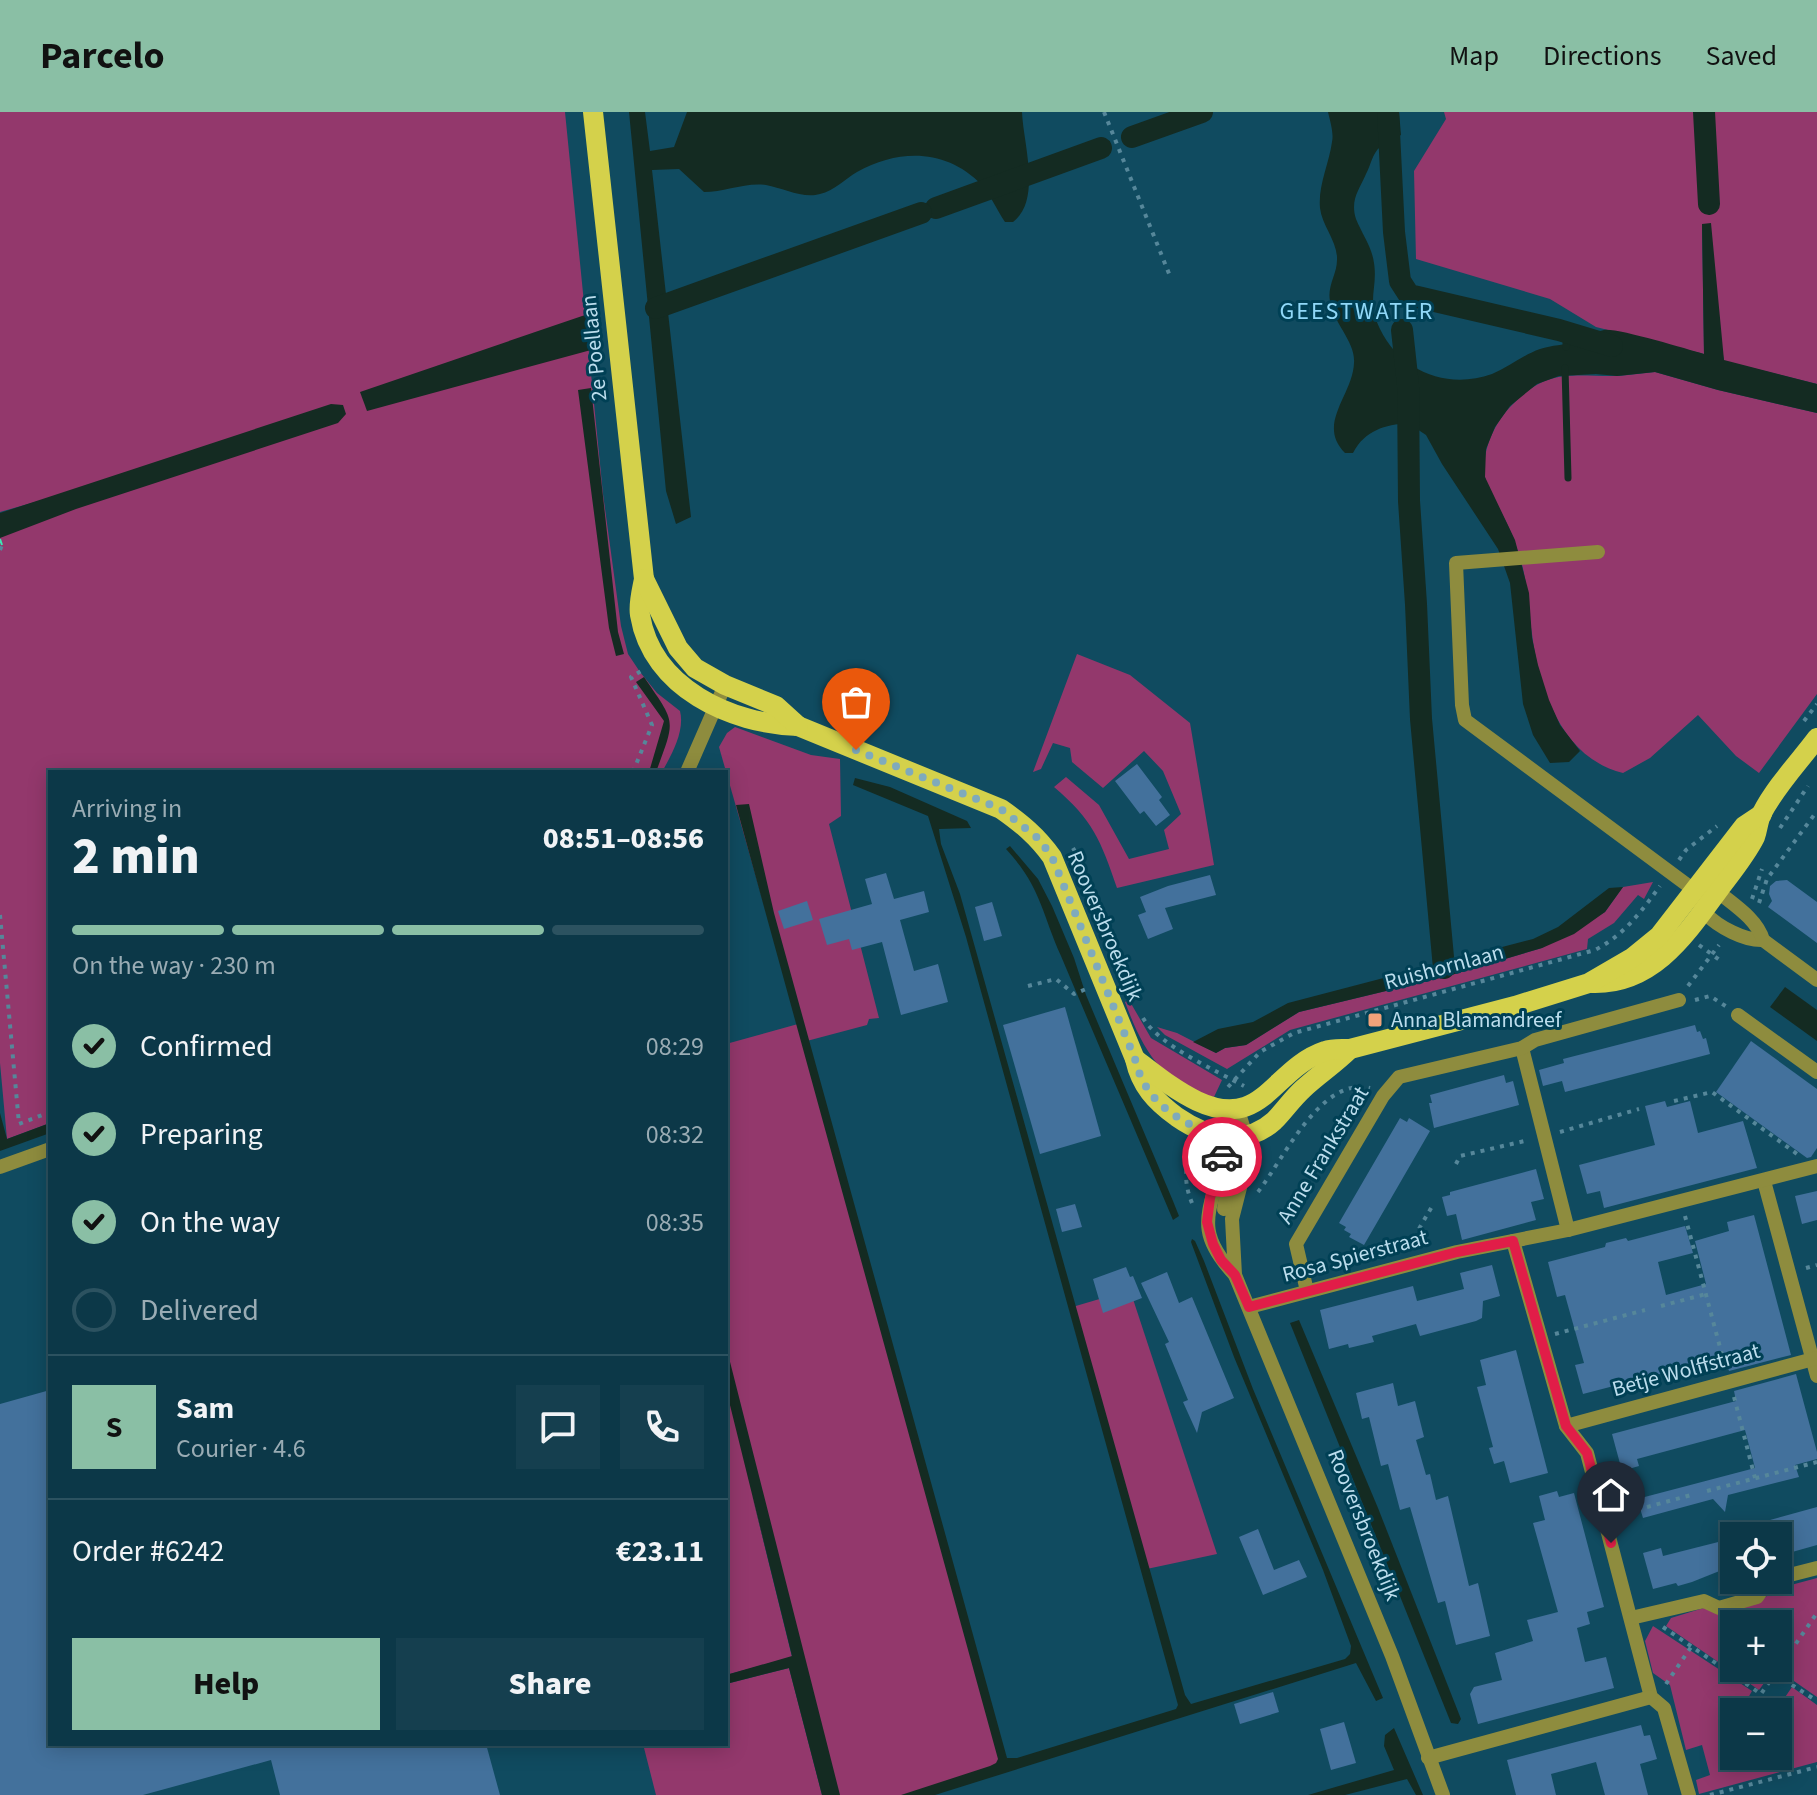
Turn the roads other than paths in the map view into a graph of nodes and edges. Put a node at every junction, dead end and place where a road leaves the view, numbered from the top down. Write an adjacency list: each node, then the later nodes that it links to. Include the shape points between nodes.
1 (593, 112): 3 (main road, 2e Poellaan)
2 (1598, 552): 10 (street, via 1456,563 1465,720)
3 (644, 579): 4 (main road, 2e Poellaan, via 685,659); 5 (main road, 2e Poellaan, via 639,612 651,650 672,678)
4 (725, 685): 5 (street); 6 (main road, Rooversbroekdijk, via 776,706)
5 (715, 707): 6 (main road, Rooversbroekdijk, via 769,725); 8 (street)
6 (798, 726): 20 (main road, Rooversbroekdijk, via 1001,809 1039,839 1052,857)
7 (1817, 738): 9 (main road)
8 (688, 770)
9 (1762, 814): 10 (main road, via 1744,826); 11 (main road, via 1755,836)
10 (1694, 890): 11 (street); 12 (street); 15 (main road, via 1645,949)
11 (1717, 891): 12 (main road); 13 (street, via 1751,920)
12 (1704, 912): 13 (street, via 1752,941); 15 (main road, via 1648,968 1612,984)
13 (1763, 940): 14 (street)
14 (1817, 980)
15 (1589, 983): 19 (main road)
16 (1679, 1000): 18 (street, Anne Frankstraat)
17 (1738, 1015): 21 (street)
18 (1522, 1048): 31 (street); 34 (street, Anne Frankstraat, via 1399,1077 1296,1244)
19 (1350, 1049): 22 (main road, via 1312,1057 1255,1103); 23 (main road, via 1272,1122)
20 (1135, 1059): 22 (main road, via 1199,1102); 24 (main road, Rooversbroekdijk, via 1142,1083 1157,1102 1191,1126)
21 (1817, 1072)
22 (1238, 1110): 23 (street, Rooversbroekdijk); 24 (street)
23 (1246, 1136): 24 (main road); 33 (street, Rooversbroekdijk, via 1246,1164 1232,1219)
24 (1223, 1138): 33 (street, Rooversbroekdijk, via 1207,1222 1221,1260)
25 (48, 1150): 26 (street)
26 (0, 1167)
27 (1816, 1167): 28 (street, Rosa Spierstraat)
28 (1764, 1181): 31 (street, Rosa Spierstraat); 36 (street)
29 (1228, 1183): 30 (street)
30 (1224, 1209)
31 (1568, 1230): 32 (street, Rosa Spierstraat)
32 (1513, 1241): 34 (street, Rosa Spierstraat); 38 (street)
33 (1235, 1275): 35 (street, Rooversbroekdijk)
34 (1307, 1291): 35 (street, Rosa Spierstraat)
35 (1249, 1307): 44 (street, Rooversbroekdijk, via 1392,1656)
36 (1815, 1358): 37 (street); 38 (street, Betje Wolffstraat)
37 (1817, 1376)
38 (1566, 1426): 42 (street, via 1587,1453)
39 (1817, 1568): 40 (street)
40 (1792, 1574)
41 (1759, 1594): 42 (street, via 1719,1608 1704,1601)
42 (1631, 1618): 43 (street)
43 (1653, 1698): 44 (street); 46 (street, via 1664,1708)
44 (1428, 1758): 45 (street, Rooversbroekdijk)
45 (1443, 1795)
46 (1689, 1795)

